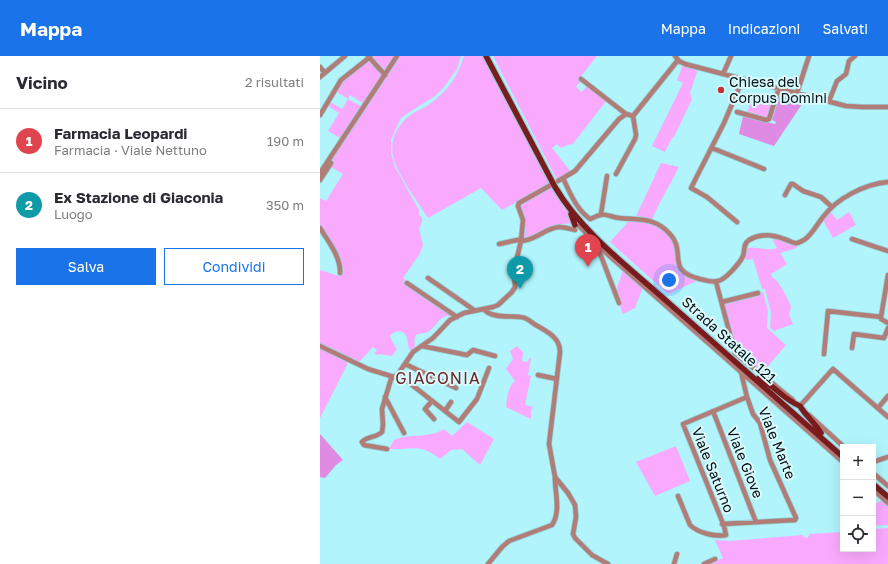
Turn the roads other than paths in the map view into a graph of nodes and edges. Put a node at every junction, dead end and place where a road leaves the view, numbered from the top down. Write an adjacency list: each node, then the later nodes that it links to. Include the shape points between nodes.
1 (345, 56): 11 (street)
2 (397, 56): 13 (street)
3 (486, 56): 40 (main road, via 540,160)
4 (489, 56): 40 (main road)
5 (730, 56): 12 (street)
6 (809, 56): 18 (street)
7 (855, 56): 19 (street, via 849,61 846,74 837,81)
8 (369, 57): 13 (street); 23 (street, via 341,80)
9 (677, 58): 12 (street, via 685,64); 24 (street)
10 (320, 67): 11 (street)
11 (325, 73): 14 (street)
12 (723, 74): 16 (street)
13 (385, 75): 26 (street)
14 (320, 77)
15 (581, 79): 22 (street)
16 (741, 79): 17 (street); 25 (street)
17 (779, 88): 18 (street); 21 (street, via 770,119)
18 (797, 93): 19 (street)
19 (829, 101): 20 (street, via 854,107)
20 (888, 107)
21 (737, 112)
22 (626, 114): 24 (street); 31 (street, via 575,170)
23 (320, 115)
24 (634, 116): 29 (street, via 635,139)
25 (712, 148): 27 (street); 39 (street, via 691,188 708,197)
26 (328, 161): 28 (street); 32 (street, via 331,163)
27 (764, 169)
28 (320, 173)
29 (616, 174)
30 (607, 176): 38 (street)
31 (563, 178): 33 (street); 40 (street, via 573,201 584,215)
32 (320, 180)
33 (558, 181)
34 (888, 182): 37 (street, via 874,184 849,194)
35 (551, 185): 43 (street, via 519,203 523,220)
36 (785, 195): 37 (street, via 793,184 803,191 821,197)
37 (832, 207): 50 (street, via 809,236 798,243 764,234 748,241 738,264 722,280)
38 (601, 214): 40 (street); 50 (street, via 617,218 642,219 657,224 669,232 675,241 683,272)
39 (737, 222)
40 (580, 226): 43 (street, via 559,227 526,241); 44 (street); 71 (main road, Strada Statale 121, via 609,245); 90 (main road, Strada Statale 121)
41 (320, 228): 47 (street, via 338,259)
42 (852, 239): 46 (street)
43 (521, 240): 45 (street); 56 (street, via 512,292 498,305)
44 (596, 243): 54 (street); 68 (street)
45 (499, 244)
46 (888, 251)
47 (340, 273)
48 (888, 275): 58 (street)
49 (428, 278): 55 (street)
50 (716, 282): 53 (street)
51 (407, 283): 57 (street)
52 (758, 293): 53 (street)
53 (722, 302): 79 (street, via 736,353)
54 (619, 303)
55 (474, 310): 56 (street); 57 (street)
56 (485, 310): 72 (street, via 507,317 523,317 552,334 560,348)
57 (456, 316): 62 (street)
58 (881, 317): 59 (street); 64 (street, via 828,311)
59 (888, 323)
60 (888, 328): 63 (street, via 884,338 854,334)
61 (320, 346): 69 (street, via 368,369)
62 (422, 346): 65 (street, via 467,355 473,350); 66 (street, via 413,352)
63 (852, 348)
64 (824, 354)
65 (495, 356)
66 (405, 364): 69 (street); 73 (street)
67 (489, 368): 81 (street, via 477,399 459,422)
68 (741, 372): 76 (street, Viale Marte); 92 (street)
69 (396, 375): 75 (street, via 391,379); 77 (street)
70 (538, 375): 72 (street)
71 (759, 378): 79 (main road); 86 (main road, Strada Statale 121)
72 (556, 379): 95 (street, via 549,444)
73 (456, 388)
74 (888, 396): 80 (street)
75 (385, 397): 85 (street); 88 (street, via 382,432 373,438 365,439 362,443 364,446)
76 (747, 397): 82 (street); 104 (street, Viale Marte, via 796,520)
77 (432, 401): 81 (street); 84 (street, via 425,409)
78 (451, 402): 81 (street)
79 (800, 406): 80 (street, via 832,369); 86 (main road); 87 (street)
80 (878, 408): 83 (street)
81 (445, 411)
82 (713, 411): 104 (street, Viale Giove); 105 (street, Viale Saturno, via 684,424)
83 (888, 417)
84 (434, 419)
85 (404, 433)
86 (821, 433): 89 (main road, Strada Statale 121)
87 (841, 444)
88 (387, 449)
89 (840, 449)
90 (840, 454)
91 (888, 456): 93 (street)
92 (840, 459)
93 (876, 461)
94 (876, 476): 97 (street)
95 (555, 478): 108 (street, via 557,510 552,525 509,541); 109 (street, via 575,505 575,538 592,555)
96 (874, 480): 100 (main road)
97 (888, 486)
98 (876, 487): 102 (main road)
99 (876, 492): 103 (street)
100 (888, 492)
101 (678, 496): 105 (street, via 692,528 724,536 726,533)
102 (888, 497)
103 (888, 503)
104 (756, 522): 105 (street)
105 (722, 524)
106 (677, 554): 110 (street)
107 (715, 559): 111 (street)
108 (488, 564)
109 (608, 564)
110 (674, 564)
111 (704, 564)

